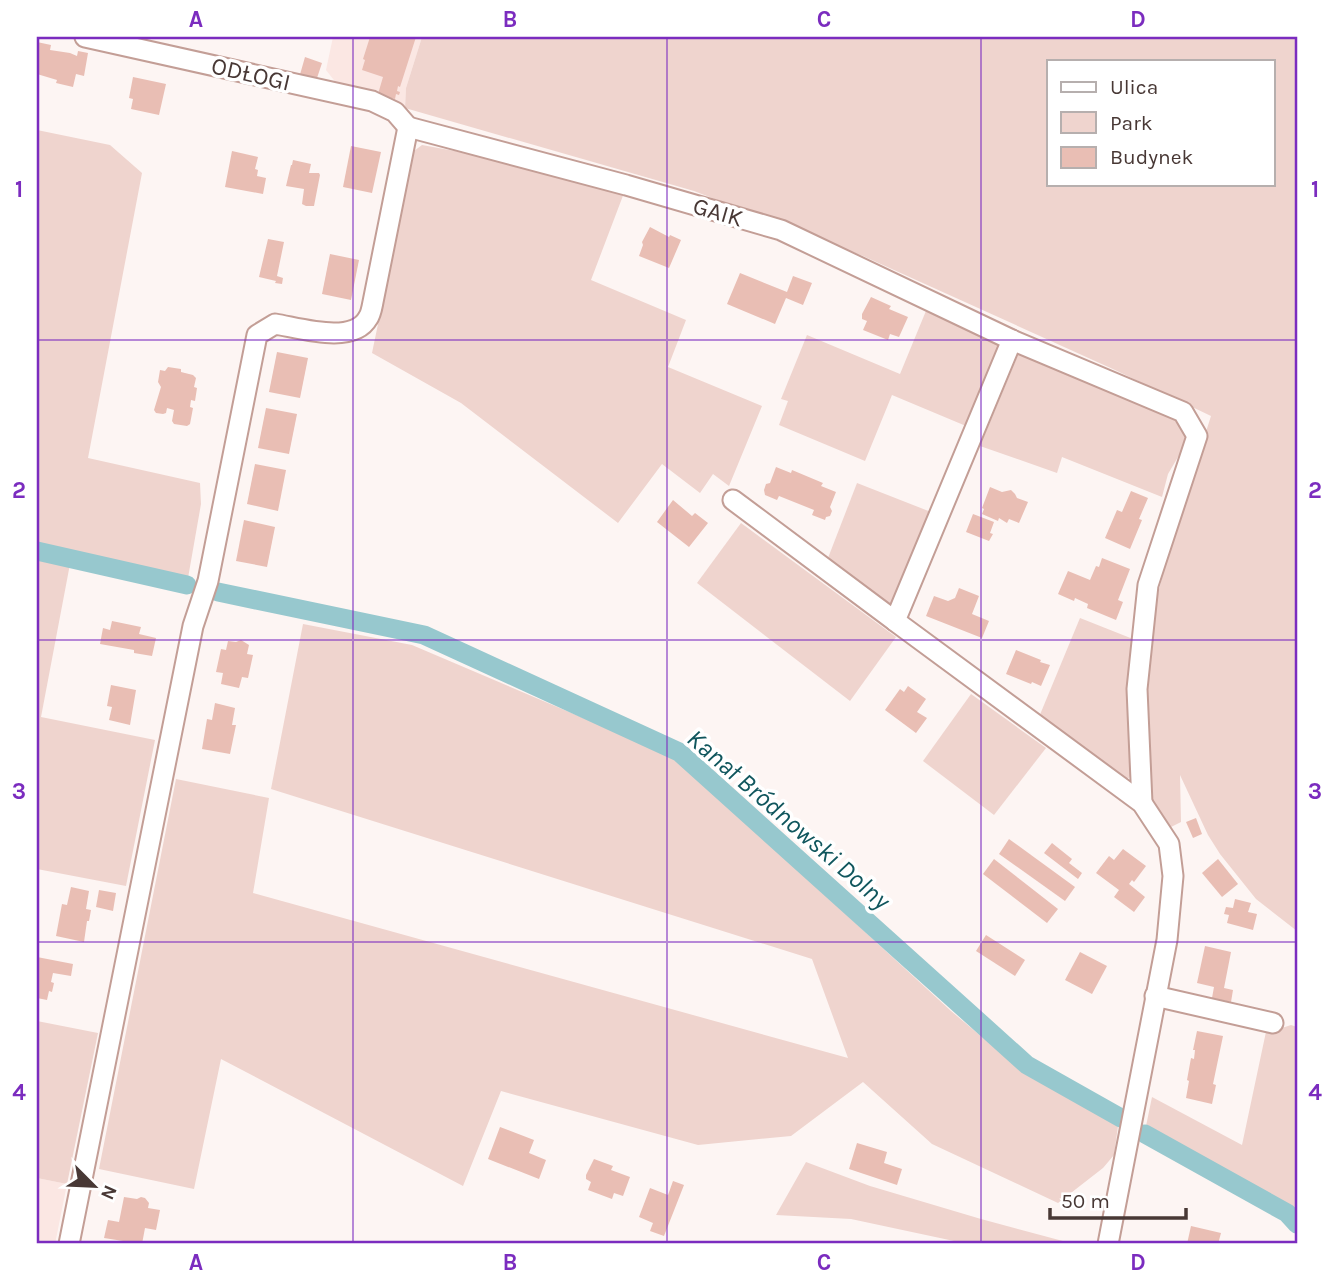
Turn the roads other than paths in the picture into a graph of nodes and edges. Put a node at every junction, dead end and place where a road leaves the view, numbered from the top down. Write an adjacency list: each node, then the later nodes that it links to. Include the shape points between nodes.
1 (85, 37): 2 (street, ODŁOGI, via 372,101 395,112)
2 (408, 127): 3 (street, GAIK, via 781,230); 9 (street, via 369,318 359,328 336,334 275,324 257,335 208,581 193,626)
3 (1012, 340): 5 (street); 6 (street, GAIK, via 1183,412 1197,436 1148,585 1137,689)
4 (733, 500): 5 (street)
5 (895, 621): 6 (street)
6 (1142, 803): 7 (street, via 1169,844 1173,876 1167,940)
7 (1154, 996): 8 (street); 10 (street)
8 (1273, 1023)
9 (69, 1244)
10 (1108, 1244)

